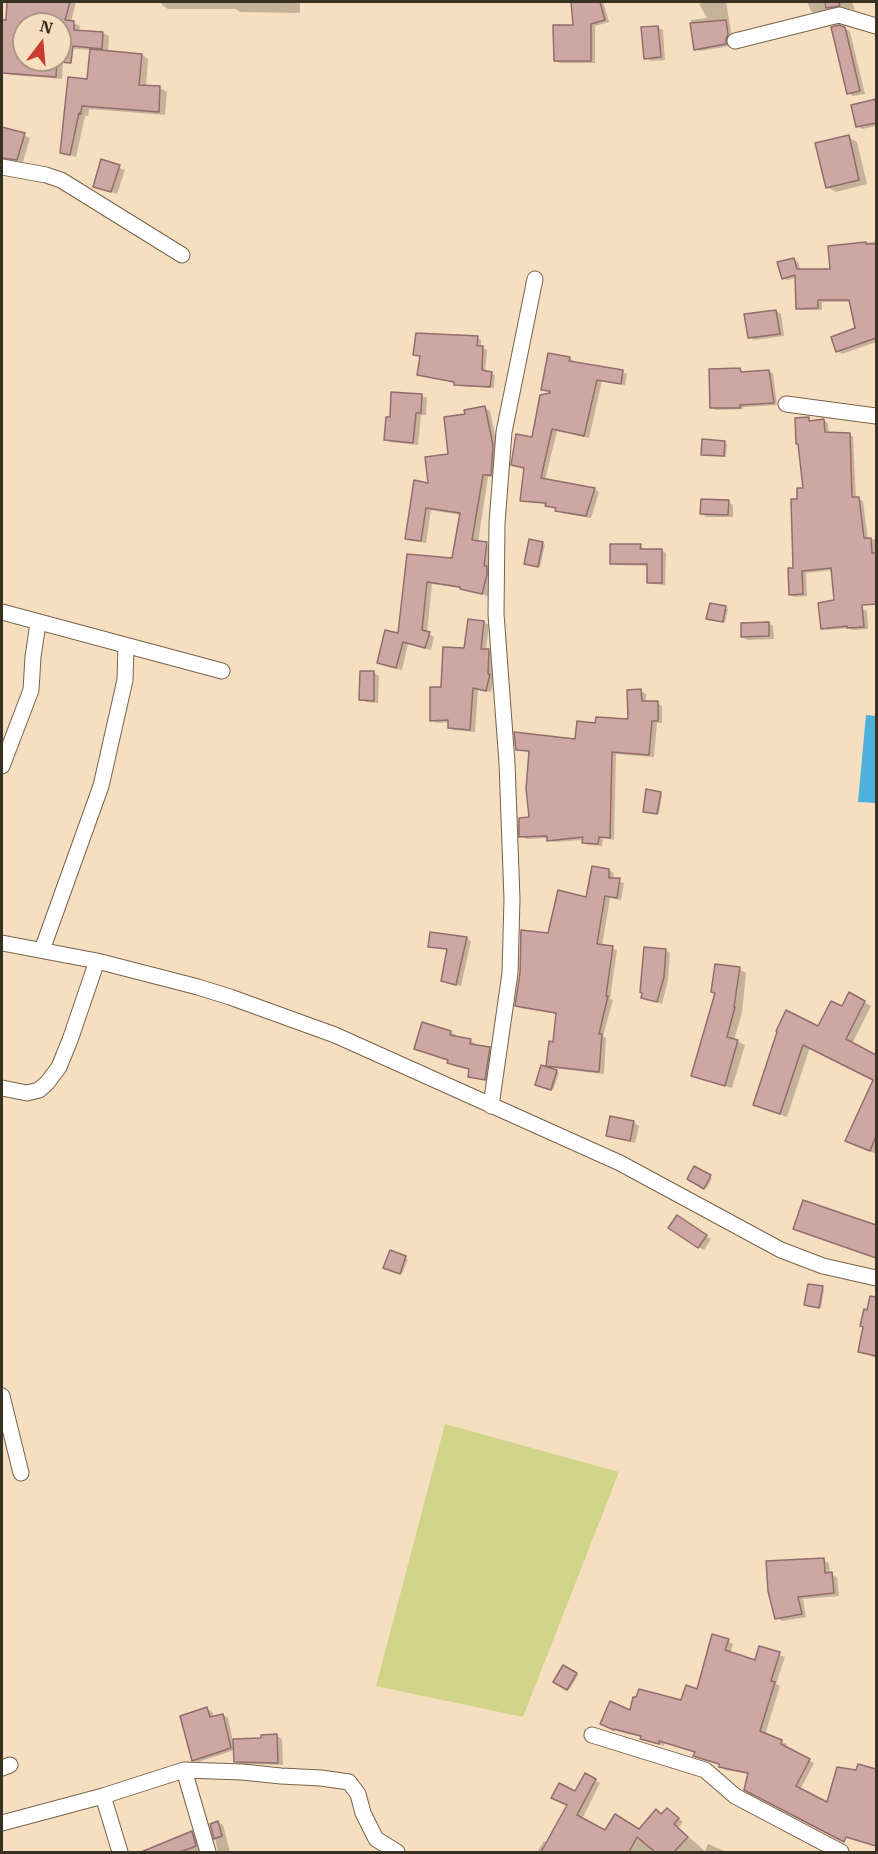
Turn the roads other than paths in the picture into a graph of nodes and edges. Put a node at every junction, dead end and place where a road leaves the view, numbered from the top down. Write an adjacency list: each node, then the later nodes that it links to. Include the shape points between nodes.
1 (876, 26): 2 (street, via 838,15)
2 (735, 41)
3 (2, 167): 4 (street, via 61,180)
4 (182, 255)
5 (535, 279): 17 (street, via 504,432 497,523 496,614 512,899 510,973)
6 (786, 404): 7 (street)
7 (876, 416)
8 (2, 612): 9 (street)
9 (38, 623): 10 (street); 12 (street, via 31,690)
10 (126, 646): 11 (street); 14 (street, via 124,680 101,786)
11 (222, 670)
12 (2, 766)
13 (2, 943): 14 (street)
14 (42, 950): 15 (street)
15 (97, 961): 16 (street, via 59,1067 39,1090 27,1093); 17 (street, via 219,993 314,1027)
16 (2, 1088)
17 (491, 1106): 18 (street, via 620,1163 781,1250 823,1266)
18 (876, 1278)
19 (2, 1396): 20 (street)
20 (21, 1473)
21 (592, 1736): 28 (street, via 705,1770 735,1796)
22 (184, 1770): 23 (street); 26 (street); 27 (street, via 349,1782 376,1839)
23 (103, 1796): 24 (street); 25 (street)
24 (2, 1824)
25 (120, 1852)
26 (208, 1852)
27 (397, 1852)
28 (842, 1852)

